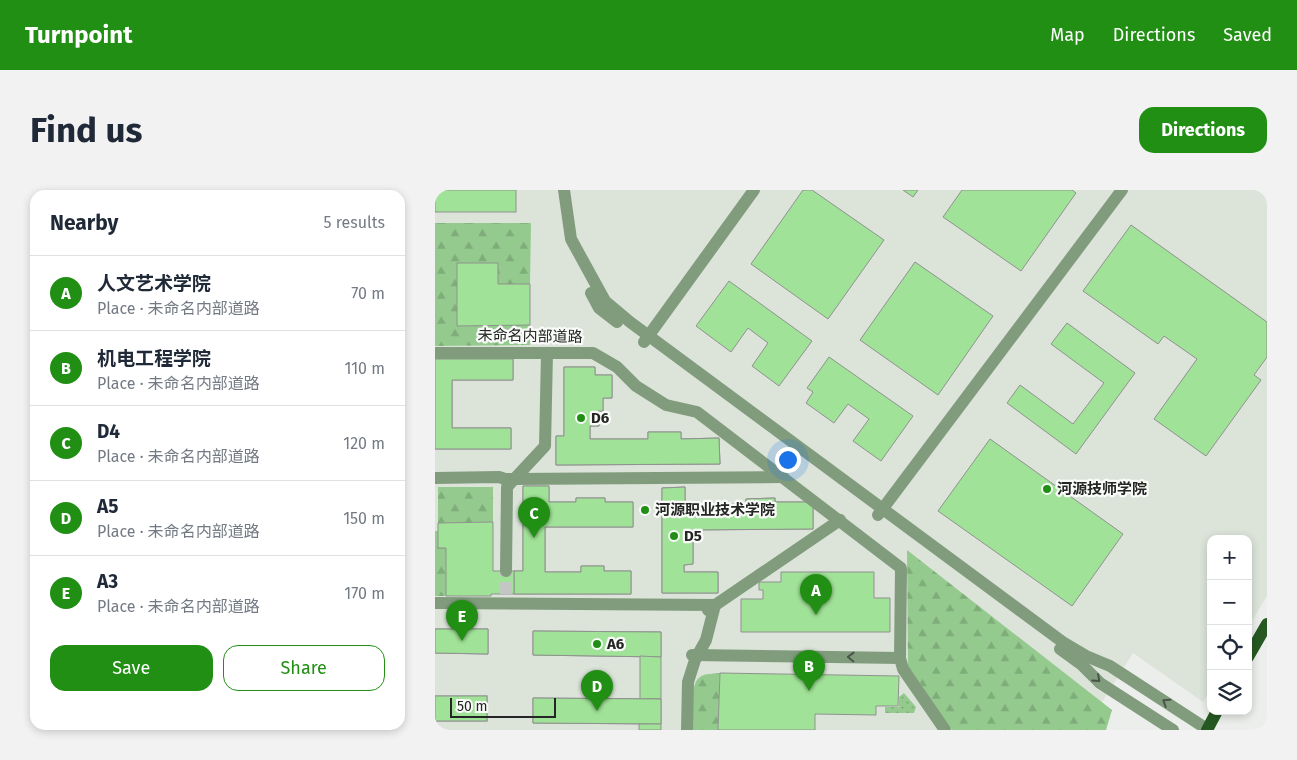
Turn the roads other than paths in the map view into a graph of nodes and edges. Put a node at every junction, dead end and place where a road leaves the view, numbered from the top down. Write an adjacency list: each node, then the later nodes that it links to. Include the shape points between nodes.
1 (557, 190): 5 (street, via 565,245 599,308)
2 (565, 190): 5 (street, via 571,239 605,301)
3 (754, 190): 5 (street)
4 (1122, 190): 11 (street)
5 (646, 339): 11 (street)
6 (542, 352): 7 (street, 未命名内部道路); 8 (street, 未命名内部道路, via 593,353 617,367 636,386 666,405 697,412); 9 (street, via 545,446)
7 (435, 353)
8 (779, 474): 9 (street); 12 (street, 未命名内部道路)
9 (510, 476): 10 (street); 13 (street, via 500,485)
10 (435, 478)
11 (880, 512): 26 (street, one-way to 26, via 1082,665 1100,683); 27 (street, one-way to 11, via 1110,666 1064,643)
12 (840, 520): 16 (street); 21 (street, 未命名内部道路, via 901,568)
13 (503, 571)
14 (502, 602): 15 (street); 16 (street); 17 (street)
15 (435, 603)
16 (711, 607): 20 (street)
17 (435, 608)
18 (1267, 624): 19 (main road)
19 (1252, 650)
20 (695, 655): 21 (street, one-way to 20); 23 (street, via 682,682); 24 (street, via 688,682)
21 (900, 658): 25 (street, 未命名内部道路, via 903,669)
22 (1215, 715): 27 (main road)
23 (681, 730)
24 (687, 730)
25 (945, 730)
26 (1173, 730)
27 (1207, 730)

